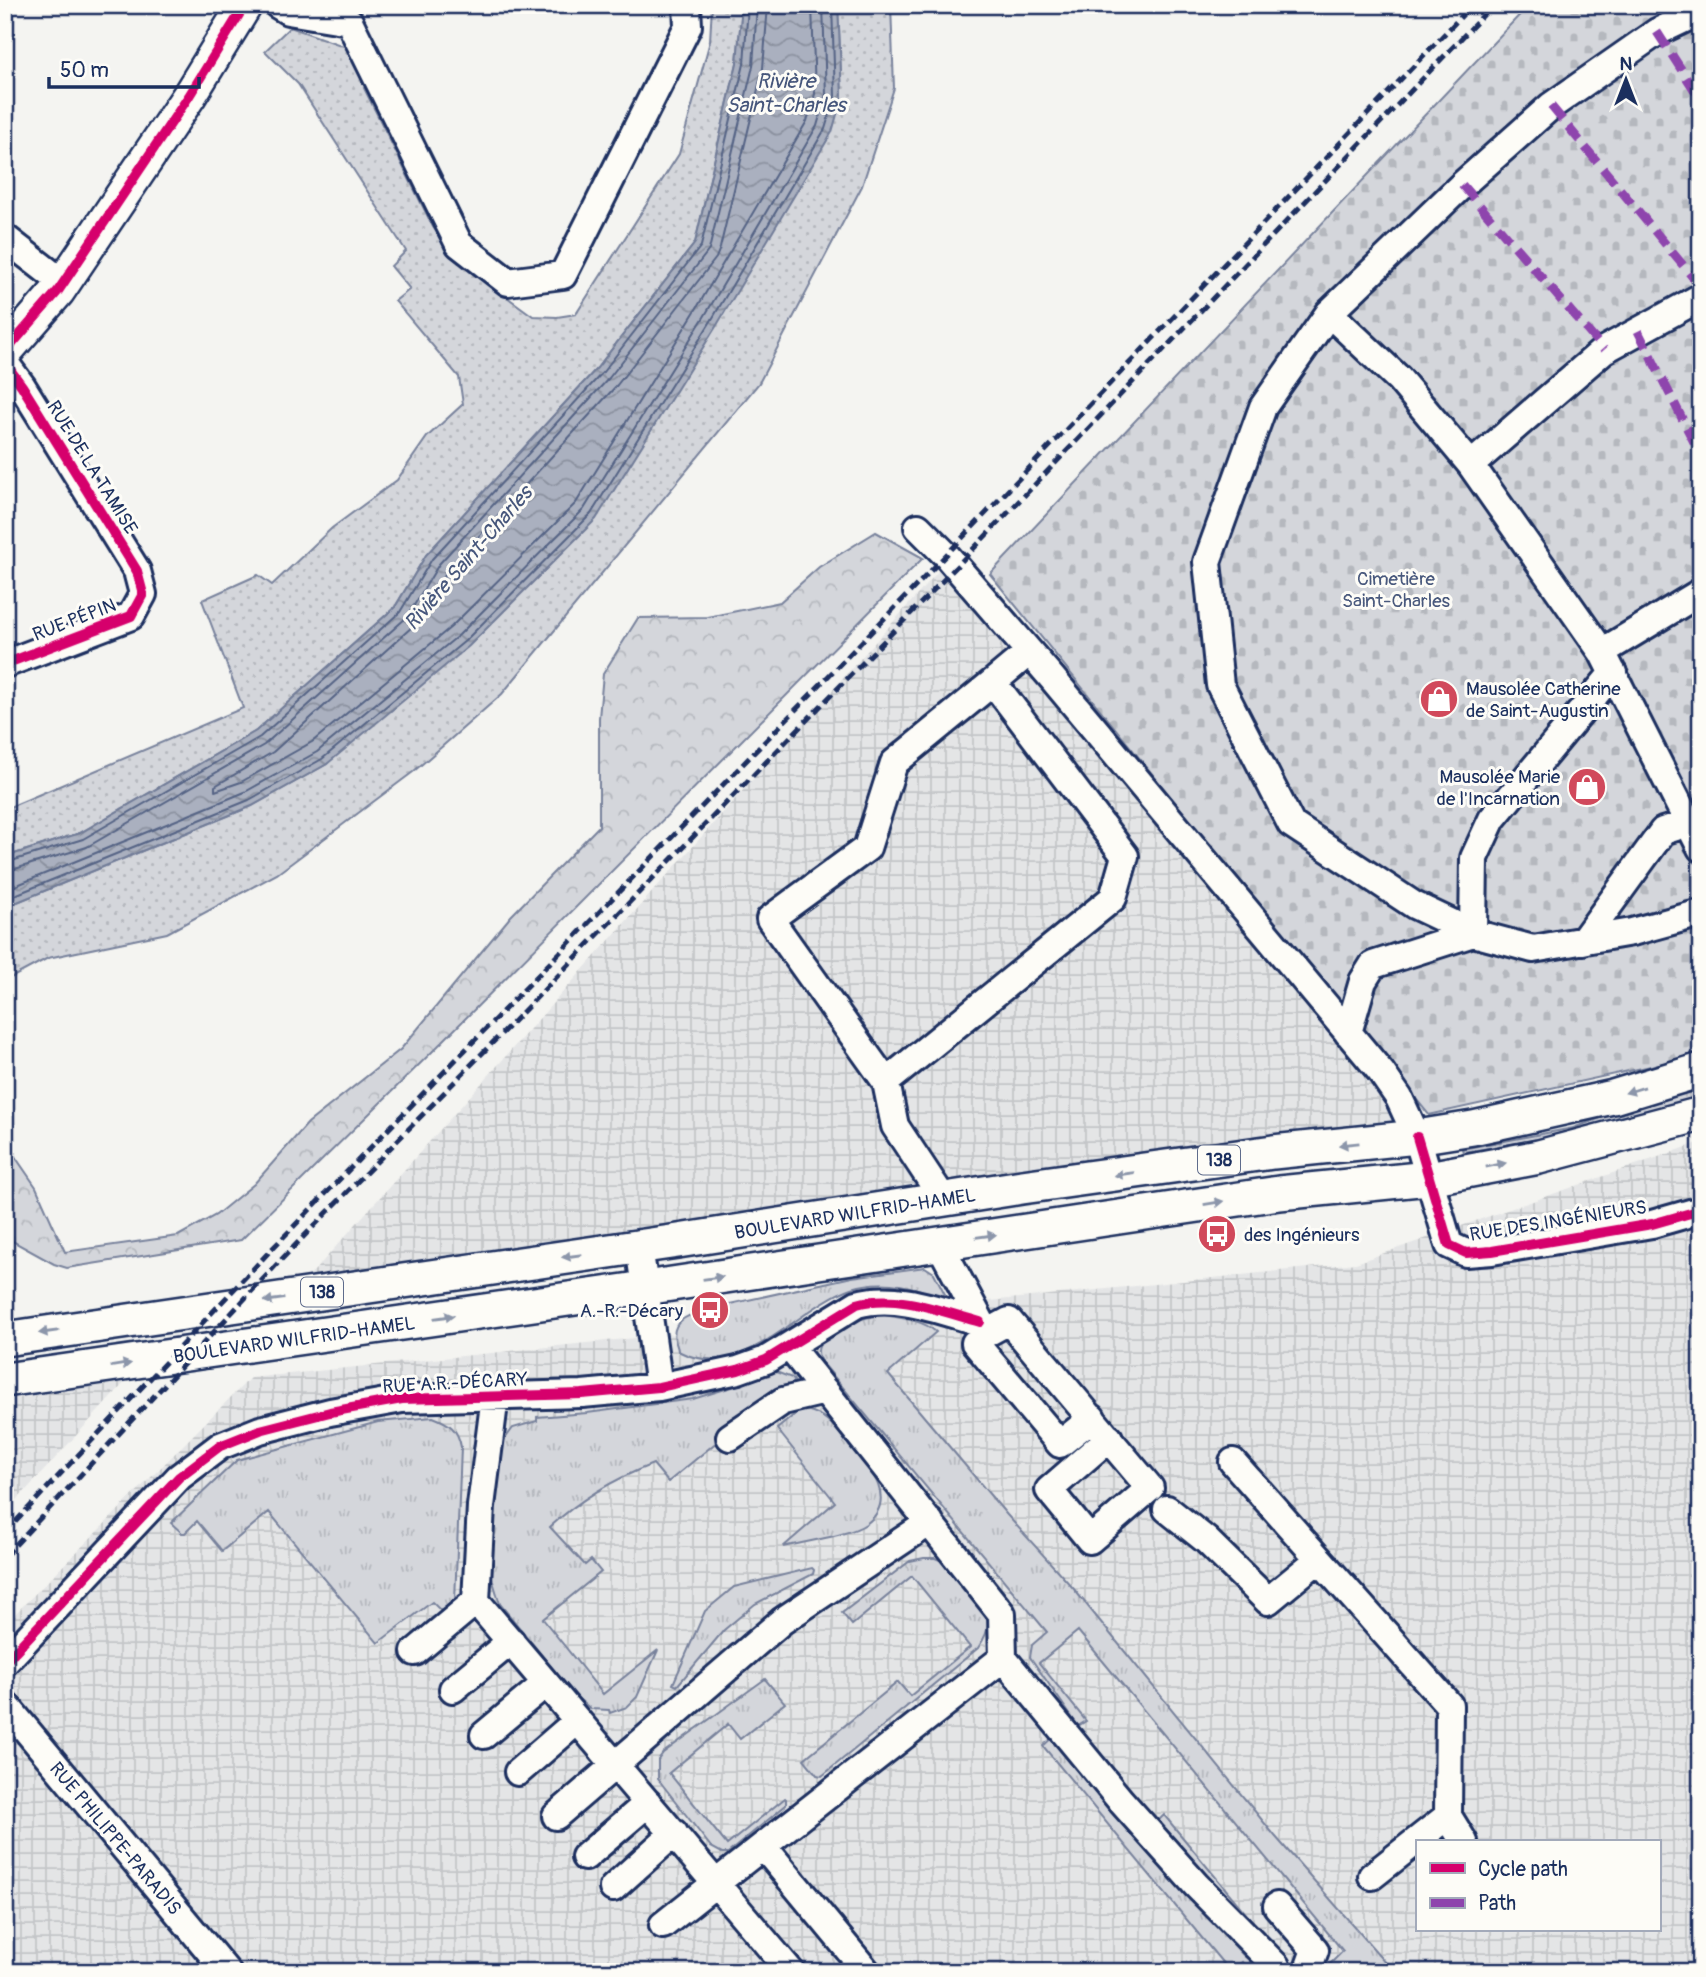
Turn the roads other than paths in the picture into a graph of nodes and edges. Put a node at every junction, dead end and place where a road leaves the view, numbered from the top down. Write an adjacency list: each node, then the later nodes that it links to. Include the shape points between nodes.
1 (245, 5): 7 (main road)
2 (278, 5): 5 (street, via 288,11)
3 (687, 5): 5 (street, via 688,26 562,275 508,282 459,244)
4 (1701, 11): 9 (street, via 1657,32 1551,106 1462,184)
5 (354, 13)
6 (5, 238): 7 (street)
7 (63, 283): 10 (main road)
8 (1701, 297): 12 (street, via 1604,350)
9 (1329, 313): 12 (street, via 1399,379); 23 (street, via 1263,407 1208,562 1220,685 1291,824 1414,905)
10 (5, 352)
11 (5, 363): 15 (street, RUE DE LA TAMISE, via 137,571)
12 (1471, 465): 17 (street)
13 (918, 527): 16 (street, RUE DES INGÉNIEURS)
14 (1701, 592): 17 (street)
15 (143, 594): 18 (street, RUE PÉPIN, via 131,616)
16 (1028, 652): 19 (street); 25 (street, RUE DES INGÉNIEURS)
17 (1607, 663): 20 (street); 23 (street, via 1492,819 1474,858)
18 (5, 664)
19 (993, 682): 27 (street, via 894,763 867,848 770,919); 27 (street, via 1125,856 1113,898)
20 (1688, 823): 21 (street); 24 (street, via 1663,831)
21 (1701, 848)
22 (1701, 913): 24 (street)
23 (1473, 933): 24 (street, via 1533,949); 25 (street, via 1373,965 1363,981)
24 (1583, 940)
25 (1348, 1033): 29 (street, RUE DES INGÉNIEURS, via 1399,1098)
26 (1701, 1070): 29 (main road, BOULEVARD WILFRID-HAMEL / 138, one-way to 29, via 1612,1097)
27 (886, 1082): 31 (street, via 895,1126)
28 (1701, 1114): 30 (main road, BOULEVARD WILFRID-HAMEL / 138, one-way to 28, via 1539,1157)
29 (1417, 1136): 30 (street, RUE DES INGÉNIEURS); 31 (main road, BOULEVARD WILFRID-HAMEL / 138, one-way to 31)
30 (1429, 1178): 32 (street, RUE DES INGÉNIEURS, via 1449,1245 1466,1253 1652,1224); 33 (main road, BOULEVARD WILFRID-HAMEL / 138, one-way to 30, via 1279,1193)
31 (944, 1200): 34 (main road, BOULEVARD WILFRID-HAMEL / 138)
32 (1701, 1210)
33 (939, 1243): 35 (main road, BOULEVARD WILFRID-HAMEL / 138, one-way to 33); 36 (street)
34 (639, 1246): 35 (street); 37 (main road, BOULEVARD WILFRID-HAMEL / 138, one-way to 37)
35 (645, 1288): 39 (main road, BOULEVARD WILFRID-HAMEL / 138, one-way to 35); 40 (street)
36 (984, 1327): 38 (street, RUE A.R.-DÉCARY, via 904,1301 872,1300 857,1304); 43 (street, via 1009,1321); 43 (street, via 975,1343 1060,1444)
37 (5, 1339)
38 (789, 1346): 40 (street, RUE A.R.-DÉCARY, via 738,1370); 41 (street)
39 (5, 1380)
40 (659, 1387): 42 (street, RUE A.R.-DÉCARY)
41 (825, 1391): 44 (street, via 783,1401); 48 (street)
42 (495, 1396): 50 (street, via 481,1506); 54 (street, RUE A.R.-DÉCARY, via 390,1401 260,1430 220,1446 179,1477)
43 (1092, 1418): 45 (street)
44 (730, 1437)
45 (1109, 1438): 47 (street); 47 (street, via 1049,1490 1090,1540)
46 (1233, 1462): 49 (street)
47 (1157, 1497): 49 (street, via 1268,1601)
48 (930, 1522): 53 (street, via 1002,1614); 60 (street, via 782,1621)
49 (1319, 1559): 64 (street, via 1449,1705)
50 (477, 1601): 51 (street); 52 (street)
51 (511, 1641): 55 (street); 56 (street)
52 (415, 1652)
53 (1003, 1658): 69 (street); 76 (street, via 1121,1801)
54 (5, 1662)
55 (545, 1684): 58 (street); 59 (street)
56 (453, 1689)
57 (5, 1704): 77 (street, RUE PHILIPPE-PARADIS)
58 (577, 1721): 60 (street); 61 (street)
59 (484, 1735)
60 (615, 1765): 62 (street); 63 (street)
61 (518, 1772)
62 (648, 1803): 65 (street); 70 (street)
63 (556, 1816)
64 (1448, 1816): 66 (street); 67 (street)
65 (674, 1833): 72 (street); 73 (street)
66 (1418, 1840)
67 (1463, 1840)
68 (1416, 1841): 71 (street)
69 (763, 1846): 72 (street); 79 (street)
70 (585, 1857)
71 (1372, 1876)
72 (715, 1882): 75 (street); 78 (street)
73 (613, 1888)
74 (1277, 1906): 80 (street, via 1315,1950)
75 (663, 1925)
76 (1278, 1970)
77 (227, 1972)
78 (791, 1972)
79 (867, 1972)
80 (1307, 1972)

